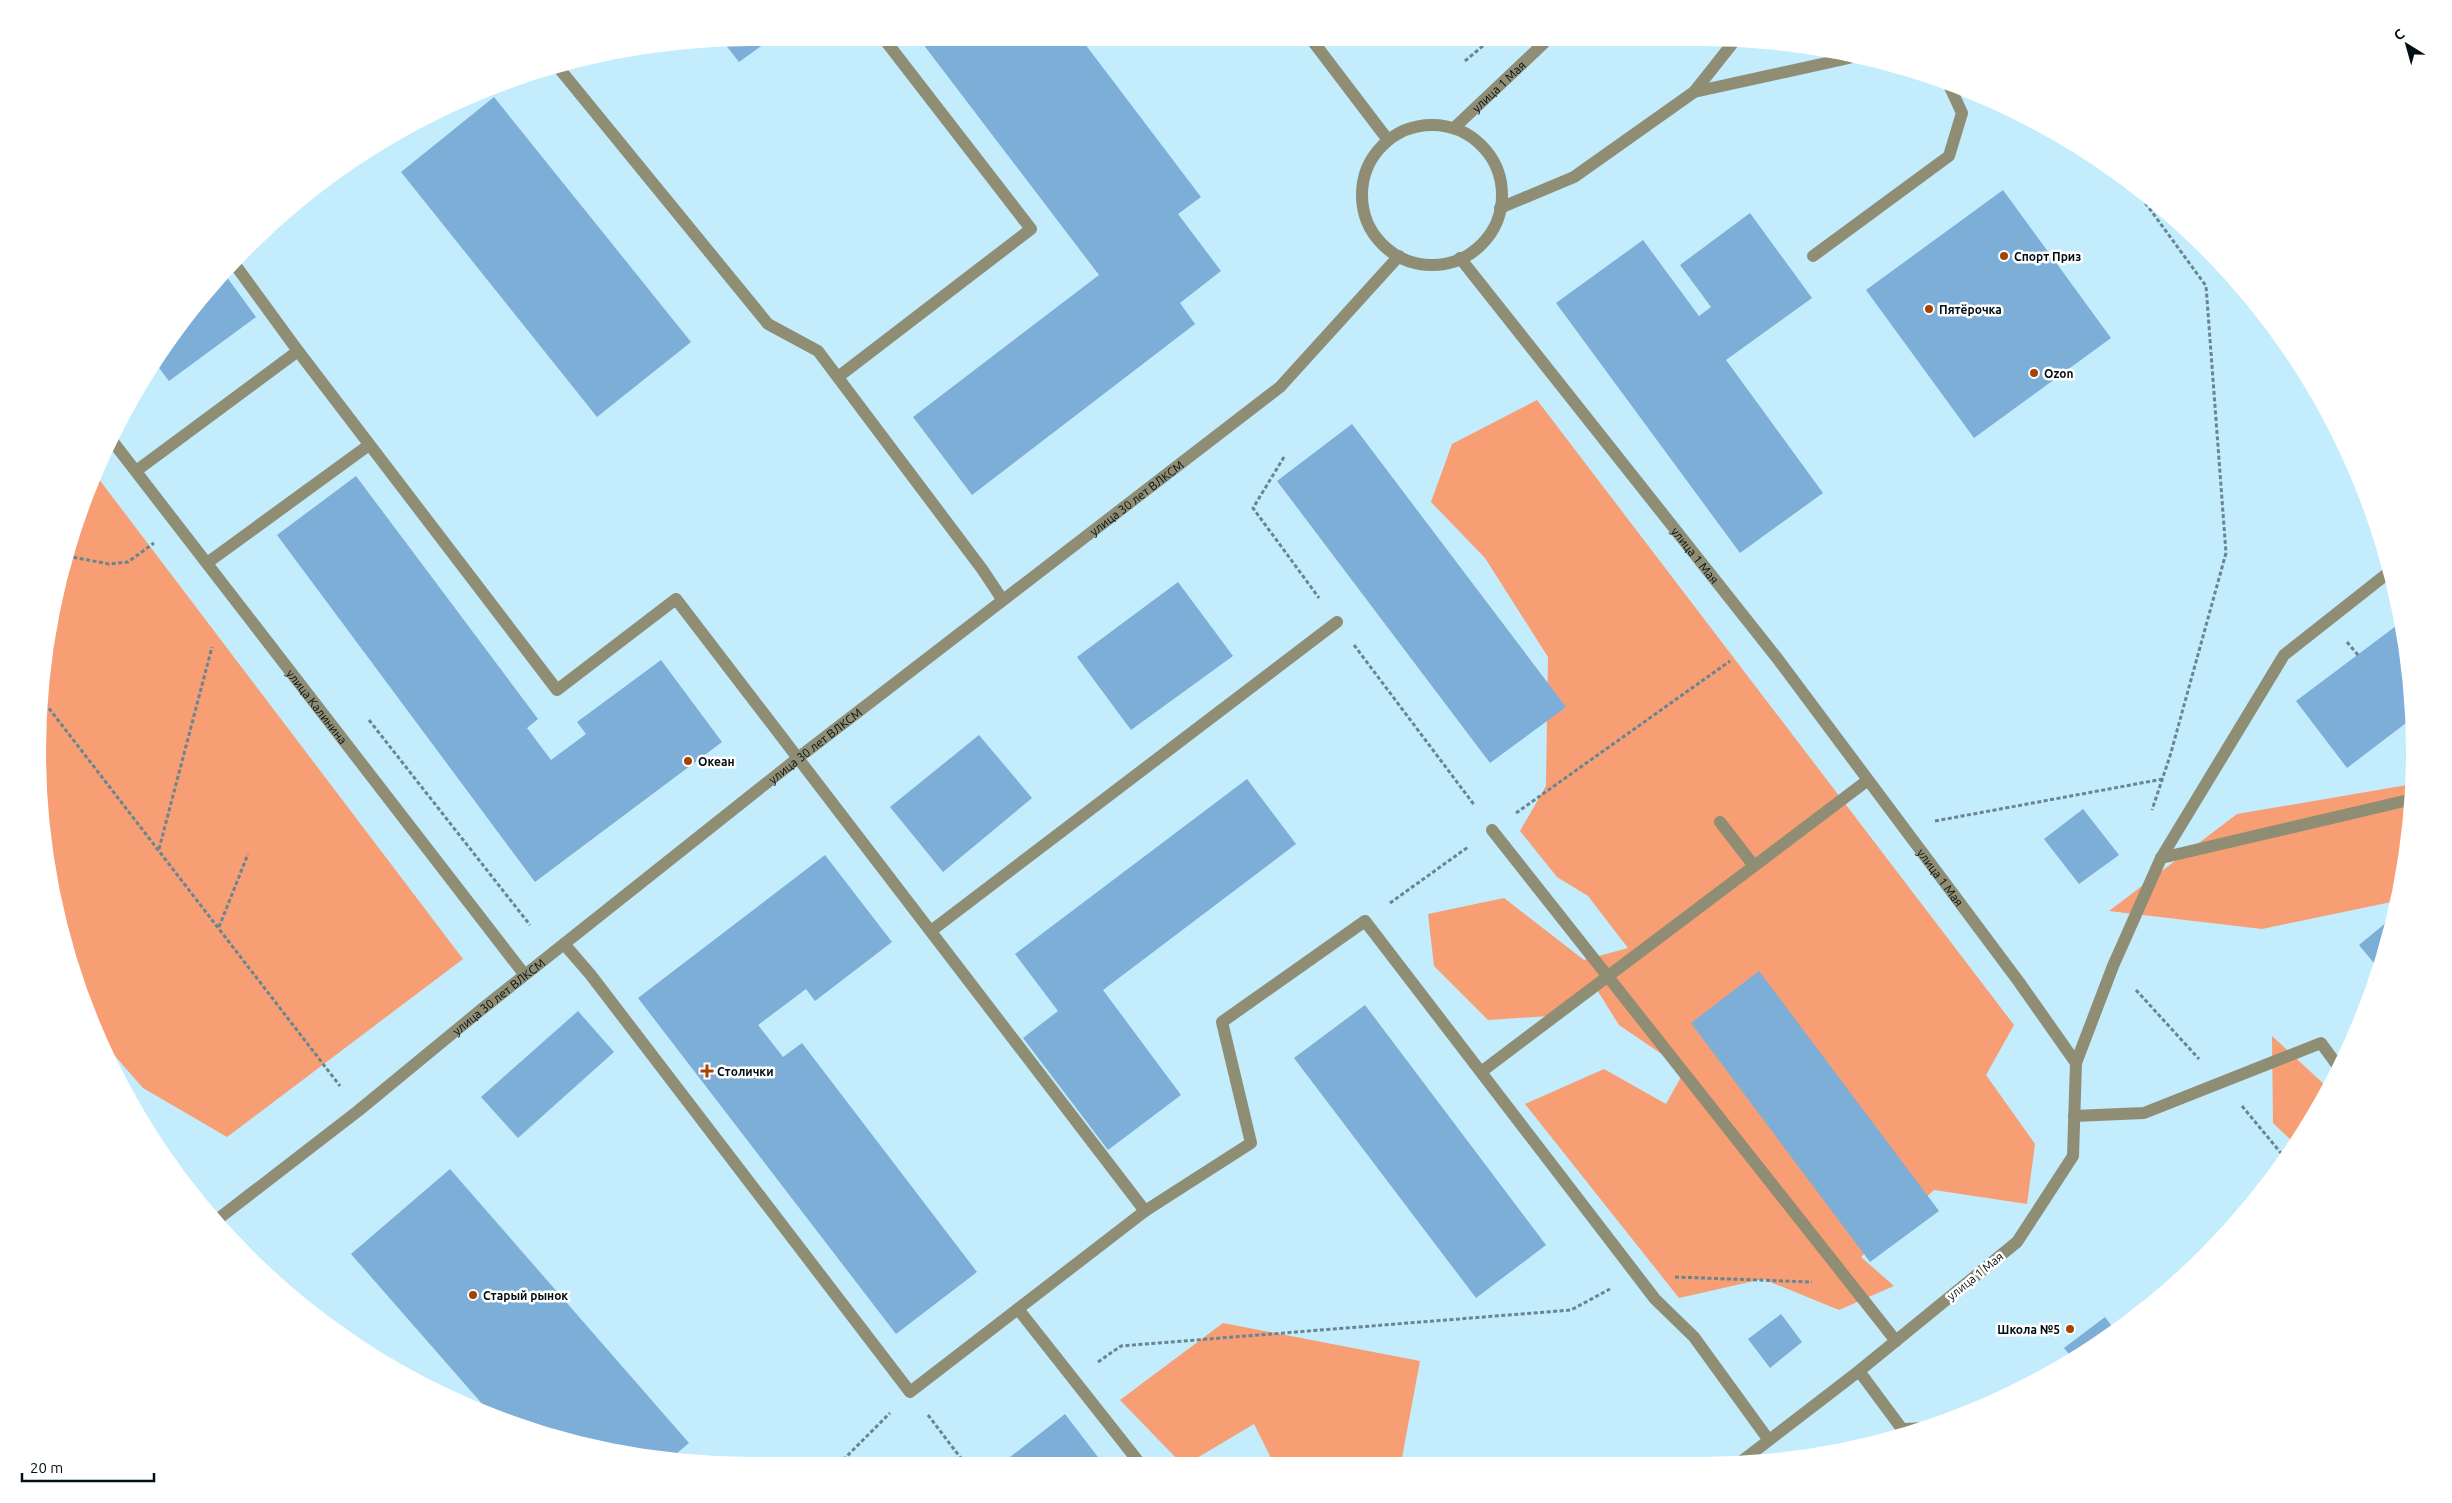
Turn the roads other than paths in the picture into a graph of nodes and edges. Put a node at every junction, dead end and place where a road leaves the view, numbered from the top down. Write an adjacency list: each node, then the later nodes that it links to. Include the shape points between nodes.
1 (890, 46): 17 (street, via 1031,229)
2 (1317, 46): 10 (street)
3 (1541, 46): 9 (street, улица 1 Мая)
4 (1729, 47): 7 (street)
5 (1839, 60): 7 (street)
6 (562, 72): 17 (street, via 768,324 818,351)
7 (1694, 92): 11 (street, via 1574,177)
8 (1953, 94): 13 (street, via 1962,113 1950,156)
9 (1454, 128): 10 (street, via 1431,125 1408,128); 11 (street, via 1472,137 1487,151 1497,168)
10 (1388, 140): 12 (street, via 1372,157 1364,178 1362,202 1368,224 1380,243)
11 (1500, 208): 14 (street, via 1493,229 1478,246)
12 (1399, 256): 14 (street, via 1419,264 1440,264); 23 (street, улица 30 лет ВЛКСМ, via 1280,387)
13 (1813, 256)
14 (1460, 258): 26 (street, улица 1 Мая, via 1776,658)
15 (238, 269): 16 (street)
16 (298, 351): 18 (street); 20 (street)
17 (838, 377): 23 (street)
18 (369, 445): 21 (street); 25 (street, via 557,690 676,599)
19 (116, 446): 20 (street, улица Калинина)
20 (136, 471): 21 (street, улица Калинина)
21 (207, 563): 34 (street, улица Калинина)
22 (2384, 576): 30 (street, via 2284,655)
23 (1002, 599): 25 (street, улица 30 лет ВЛКСМ)
24 (1337, 622): 32 (street)
25 (798, 758): 32 (street); 33 (street, улица 30 лет ВЛКСМ)
26 (1868, 780): 31 (street); 37 (street, улица 1 Мая)
27 (2404, 801): 30 (street)
28 (1720, 822): 31 (street)
29 (1492, 830): 35 (street)
30 (2161, 858): 37 (street, via 2113,966)
31 (1754, 866): 35 (street)
32 (930, 932): 40 (street)
33 (564, 944): 34 (street, улица 30 лет ВЛКСМ); 42 (street, via 910,1392)
34 (524, 974): 41 (street, улица 30 лет ВЛКСМ, via 358,1111)
35 (1608, 976): 38 (street); 43 (street)
36 (2335, 1059): 39 (street, via 2321,1043 2144,1113)
37 (2076, 1063): 39 (street, улица 1 Мая)
38 (1481, 1072): 40 (street, via 1365,921 1222,1022 1251,1142); 46 (street, via 1655,1299 1694,1337)
39 (2074, 1116): 43 (street, улица 1 Мая, via 2073,1156 2017,1242)
40 (1145, 1211): 42 (street)
41 (221, 1217)
42 (1018, 1309): 48 (street)
43 (1896, 1340): 44 (street, улица 1 Мая)
44 (1859, 1371): 45 (street); 46 (street, улица 1 Мая)
45 (1901, 1427)
46 (1768, 1439): 47 (street, улица 1 Мая)
47 (1756, 1454)
48 (1135, 1457)

